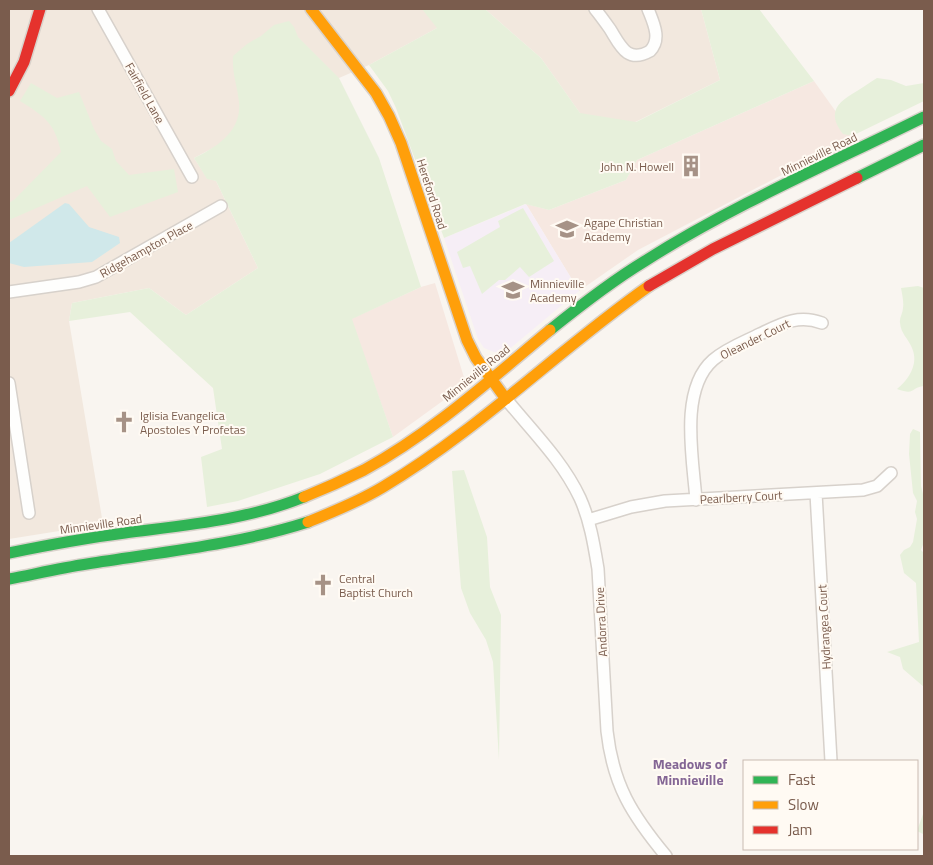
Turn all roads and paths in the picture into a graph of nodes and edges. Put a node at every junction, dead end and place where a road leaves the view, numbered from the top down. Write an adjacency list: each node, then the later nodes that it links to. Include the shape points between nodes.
1 (40, 9): 6 (main road, via 26,56)
2 (98, 9): 9 (street, Fairfield Lane)
3 (311, 9): 13 (main road, Hereford Road, via 389,116 467,340)
4 (595, 9): 5 (street, via 622,49 636,55 650,51 655,42 655,29)
5 (648, 9)
6 (9, 91)
7 (924, 117): 13 (main road, Minnieville Road, via 666,247 593,296)
8 (924, 145): 15 (main road, via 694,259 593,328)
9 (192, 177)
10 (221, 206): 11 (street, Ridgehampton Place, via 96,277)
11 (9, 292)
12 (822, 323): 19 (street, Oleander Court, via 804,319 788,321 736,346 707,366 692,402)
13 (491, 379): 15 (main road, Hereford Road); 22 (main road, Minnieville Road, via 424,431 373,465 292,502 197,525 125,533)
14 (9, 383): 16 (street)
15 (506, 399): 21 (street, Andorra Drive, via 566,473); 23 (main road, via 436,454 389,484 304,524 202,549 84,564)
16 (14, 456): 20 (street)
17 (891, 473): 18 (street, Pearlberry Court, via 869,489)
18 (816, 493): 19 (street, Pearlberry Court); 24 (street, Hydrangea Court)
19 (696, 500): 21 (street, Pearlberry Court, via 640,505)
20 (28, 514)
21 (588, 520): 25 (street, Andorra Drive, via 598,569 610,755 626,800)
22 (9, 553)
23 (9, 579)
24 (831, 760)
25 (666, 856)

